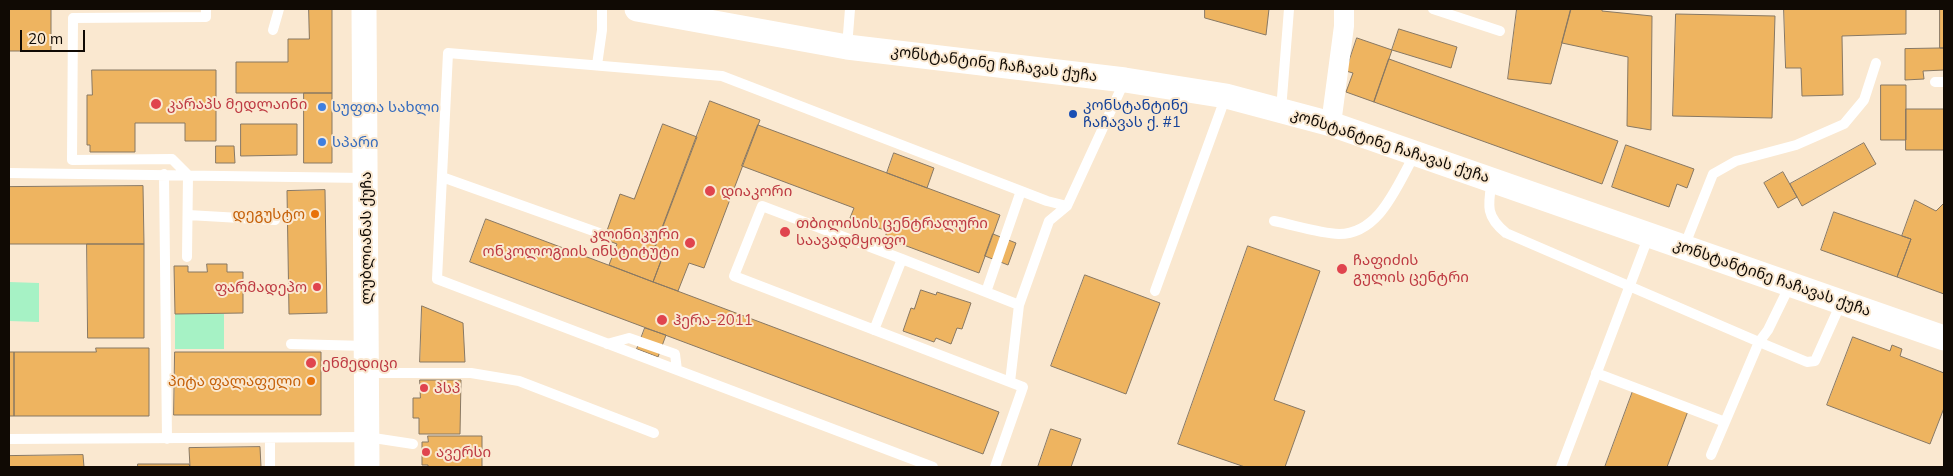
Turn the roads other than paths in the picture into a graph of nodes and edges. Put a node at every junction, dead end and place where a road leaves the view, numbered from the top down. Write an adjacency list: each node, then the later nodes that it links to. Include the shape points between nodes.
1 (206, 9): 10 (lane, via 206,17)
2 (279, 9): 11 (lane)
3 (364, 9): 25 (street, ლუბლიანას ქუჩა)
4 (602, 9): 15 (lane)
5 (637, 9): 13 (street, კონსტანტინე ჩაჩავას ქუჩა)
6 (850, 9): 13 (lane)
7 (1289, 9): 18 (lane)
8 (1344, 9): 19 (street)
9 (1433, 9): 12 (lane)
10 (112, 13): 23 (lane, via 73,18 72,160 172,159)
11 (273, 30)
12 (1500, 31)
13 (847, 46): 16 (street, კონსტანტინე ჩაჩავას ქუჩა)
14 (1876, 63): 34 (lane, via 1864,100 1844,124 1796,145 1736,161 1713,174)
15 (597, 65): 24 (lane, via 448,53); 27 (lane, via 722,76)
16 (1125, 80): 17 (street, კონსტანტინე ჩაჩავას ქუჩა); 28 (lane)
17 (1226, 96): 18 (street, კონსტანტინე ჩაჩავას ქუჩა); 40 (lane)
18 (1280, 111): 19 (street, კონსტანტინე ჩაჩავას ქუჩა)
19 (1331, 124): 20 (street, კონსტანტინე ჩაჩავას ქუჩა)
20 (1415, 154): 26 (street, კონსტანტინე ჩაჩავას ქუჩა); 31 (lane, via 1382,211 1372,222 1354,232 1337,234)
21 (9, 173): 22 (lane)
22 (164, 174): 23 (lane); 53 (lane)
23 (188, 175): 25 (lane); 29 (lane)
24 (442, 177): 32 (lane); 61 (lane, via 437,279)
25 (365, 178): 47 (street, ლუბლიანას ქუჩა)
26 (1492, 180): 33 (street, კონსტანტინე ჩაჩავას ქუჩა); 38 (lane, via 1488,205 1494,223 1506,232)
27 (1021, 191): 28 (lane); 39 (lane)
28 (1067, 206): 42 (lane, via 1049,220)
29 (188, 215): 30 (lane); 35 (lane)
30 (275, 220)
31 (1274, 220)
32 (599, 232)
33 (1649, 235): 34 (street, კონსტანტინე ჩაჩავას ქუჩა); 38 (lane)
34 (1684, 247): 37 (street, კონსტანტინე ჩაჩავას ქუჩა)
35 (187, 257)
36 (902, 260): 39 (lane); 43 (lane); 43 (lane, via 762,206 741,258 734,276)
37 (1790, 284): 41 (street, კონსტანტინე ჩაჩავას ქუჩა); 45 (lane)
38 (1630, 286): 45 (lane); 49 (lane)
39 (986, 292): 42 (lane)
40 (1155, 292)
41 (1842, 302): 44 (street, კონსტანტინე ჩაჩავას ქუჩა); 45 (lane, via 1815,361 1807,362)
42 (1020, 305): 50 (lane)
43 (874, 330): 50 (lane)
44 (1944, 338)
45 (1759, 342): 51 (lane)
46 (291, 344): 47 (lane)
47 (366, 346): 48 (street, ლუბლიანას ქუჩა)
48 (366, 373): 52 (lane, via 471,373 520,381); 55 (street, ლუბლიანას ქუჩა)
49 (1596, 373): 51 (lane); 63 (lane)
50 (1010, 382): 62 (lane, via 1023,387)
51 (1725, 422): 58 (lane)
52 (654, 434)
53 (167, 438): 54 (lane); 56 (lane)
54 (270, 438): 55 (lane); 59 (lane)
55 (367, 438): 57 (lane); 60 (street, ლუბლიანას ქუჩა)
56 (9, 439)
57 (413, 444)
58 (1711, 455)
59 (270, 467)
60 (367, 467)
61 (933, 467)
62 (996, 467)
63 (1561, 467)

